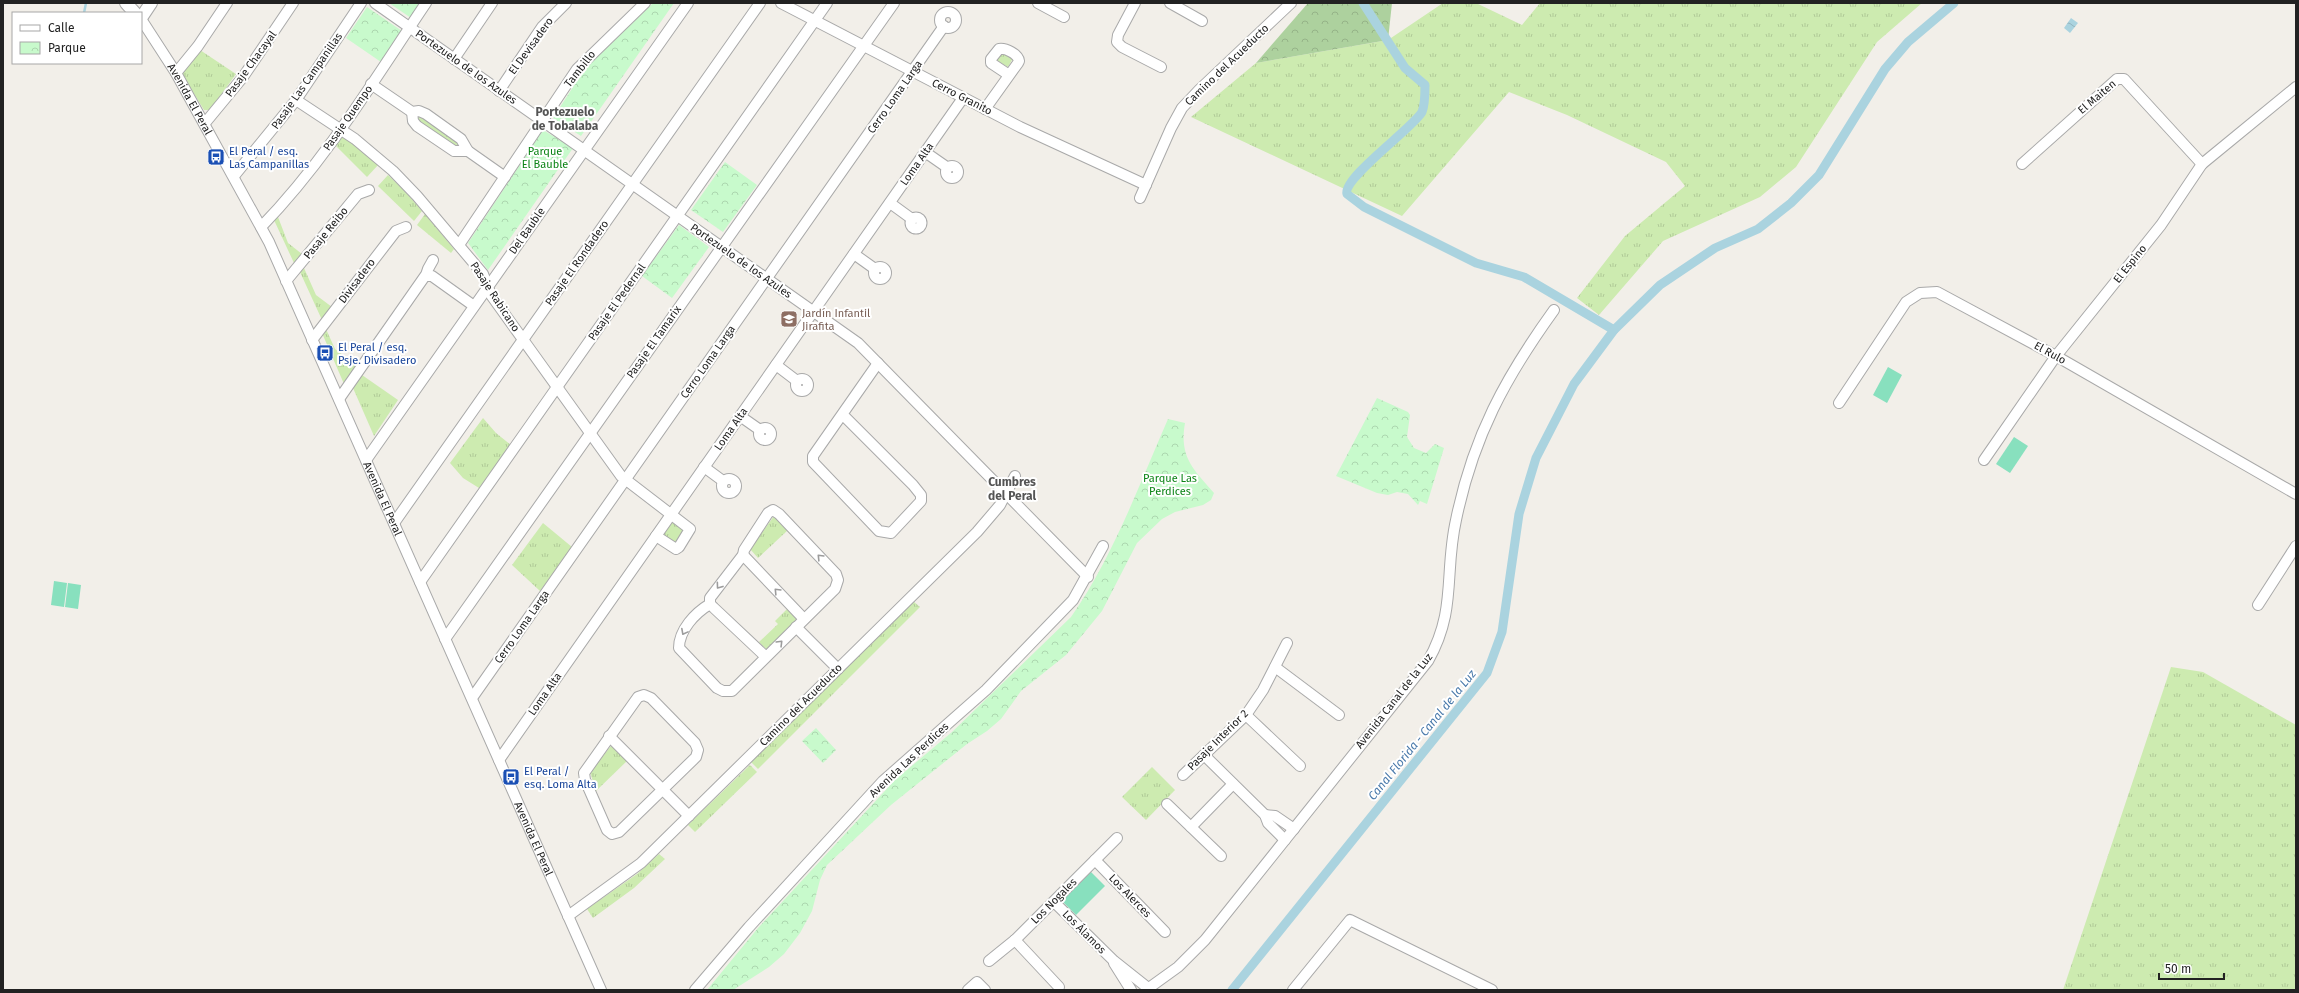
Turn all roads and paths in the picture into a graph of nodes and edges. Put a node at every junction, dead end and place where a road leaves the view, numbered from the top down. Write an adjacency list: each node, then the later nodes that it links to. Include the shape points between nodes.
1 (126, 3): 20 (street)
2 (151, 3): 21 (street)
3 (228, 3): 32 (street)
4 (293, 3): 42 (street, Pasaje Chacayal, via 243,77)
5 (361, 3): 38 (street, Pasaje Las Campanillas)
6 (375, 3): 27 (street, Portezuelo de los Azules)
7 (426, 3): 27 (street, Pasaje Quempo)
8 (492, 3): 29 (street)
9 (566, 3): 36 (street, El Devisadero, via 542,27)
10 (645, 3): 41 (street, Tambillo, via 583,62)
11 (688, 3): 44 (street, Del Bauble)
12 (760, 3): 52 (street, Pasaje El Rondadero)
13 (780, 3): 24 (street, Cerro Granito)
14 (827, 3): 24 (street, Pasaje El Pedernal)
15 (894, 3): 28 (street, Pasaje El Tamarix)
16 (1038, 3): 22 (street)
17 (1135, 3): 30 (street, via 1118,35 1117,42)
18 (1170, 3): 25 (street)
19 (1291, 3): 53 (street, Camino del Acueducto, via 1182,108)
20 (134, 12)
21 (142, 17)
22 (1064, 17)
23 (142, 21): 32 (street, Avenida El Peral)
24 (814, 21): 28 (street, Cerro Granito); 57 (street, Pasaje El Pedernal)
25 (1202, 21)
26 (944, 26): 31 (street, Cerro Loma Larga)
27 (409, 27): 29 (street, Portezuelo de los Azules); 34 (street, Pasaje Quempo)
28 (863, 46): 31 (street, Cerro Granito); 62 (street, Pasaje El Tamarix)
29 (454, 59): 36 (street, Portezuelo de los Azules)
30 (1161, 67)
31 (913, 72): 37 (street, Cerro Granito); 67 (street, Cerro Loma Larga)
32 (176, 73): 42 (street, Avenida El Peral)
33 (1010, 75): 39 (street)
34 (372, 84): 40 (street); 43 (street, Pasaje Quempo)
35 (2296, 87): 48 (street, El Espino)
36 (499, 91): 41 (street, Portezuelo de los Azules)
37 (963, 98): 39 (street, Cerro Granito); 46 (street, Loma Alta)
38 (296, 100): 43 (street, Pasaje Rabicano); 50 (street, Pasaje Las Campanillas)
39 (985, 109): 53 (street, Cerro Granito)
40 (412, 112): 45 (street, via 426,114 461,139); 45 (street, via 418,126 454,151)
41 (543, 121): 44 (street, Portezuelo de los Azules); 51 (street, Tambillo)
42 (205, 123): 50 (street, Avenida El Peral)
43 (341, 129): 59 (street, Pasaje Quempo, via 290,195); 61 (street, Pasaje Rabicano, via 369,149 393,171)
44 (584, 150): 52 (street, Portezuelo de los Azules); 69 (street, Del Bauble)
45 (468, 151): 51 (street)
46 (926, 152): 49 (street); 56 (street, Loma Alta)
47 (2022, 164): 48 (street, El Maiten, via 2117,79 2124,79)
48 (2202, 164): 75 (street, El Espino, via 2161,225)
49 (948, 168)
50 (234, 176): 59 (street, Avenida El Peral)
51 (505, 177): 61 (street, Tambillo)
52 (632, 184): 57 (street, Portezuelo de los Azules); 73 (street, Pasaje El Rondadero)
53 (1146, 184): 55 (street, Camino del Acueducto)
54 (369, 190): 68 (street, Pasaje Reibo, via 358,194)
55 (1140, 198)
56 (890, 203): 58 (street); 63 (street, Loma Alta)
57 (677, 216): 62 (street, Portezuelo de los Azules); 79 (street, Pasaje El Pedernal)
58 (912, 219)
59 (261, 227): 68 (street, Avenida El Peral)
60 (406, 227): 74 (street, Divisadero, via 396,231)
61 (459, 245): 69 (street, Pasaje Rabicano, via 482,274)
62 (721, 247): 67 (street, Portezuelo de los Azules); 84 (street, Pasaje El Tamarix)
63 (854, 254): 65 (street); 72 (street, Loma Alta)
64 (433, 260): 66 (street)
65 (875, 269)
66 (426, 276): 70 (street, via 432,276); 80 (street)
67 (767, 279): 72 (street, Portezuelo de los Azules); 90 (street, Cerro Loma Larga)
68 (286, 282): 74 (street, Avenida El Peral)
69 (488, 286): 70 (street, Del Bauble); 73 (street, Pasaje Rabicano, via 491,295)
70 (474, 306): 86 (street, Del Bauble)
71 (1554, 310): 125 (street, Avenida Canal de la Luz, via 1508,379 1478,445 1456,521 1451,553 1448,608 1443,630 1434,651)
72 (813, 312): 76 (street, Portezuelo de los Azules, via 858,343); 77 (street, Loma Alta)
73 (523, 339): 79 (street, Pasaje Rabicano); 95 (street, Pasaje El Rondadero)
74 (312, 340): 80 (street, Avenida El Peral)
75 (2056, 356): 81 (street, El Rulo, via 1943,294 1925,291 1910,298 1902,306); 87 (street, El Espino); 93 (street, El Rulo)
76 (878, 363): 82 (street); 92 (street, Portezuelo de los Azules)
77 (776, 365): 78 (street); 83 (street, Loma Alta)
78 (797, 380)
79 (557, 387): 84 (street, Pasaje Rabicano); 101 (street, Pasaje El Pedernal)
80 (339, 399): 86 (street, Avenida El Peral)
81 (1839, 403)
82 (843, 415): 82 (street, via 919,490 921,502 891,533 879,531 813,462 813,456)
83 (740, 416): 85 (street, via 760,430 769,430); 88 (street, Loma Alta)
84 (590, 433): 90 (street, Pasaje Rabicano); 106 (street, Pasaje El Tamarix)
85 (770, 438)
86 (366, 460): 95 (street, Avenida El Peral)
87 (1984, 460)
88 (704, 468): 91 (street); 94 (street, Loma Alta)
89 (1015, 476): 92 (street, Camino del Acueducto)
90 (625, 481): 94 (street, Pasaje Rabicano); 111 (street, Cerro Loma Larga)
91 (724, 481)
92 (1007, 493): 100 (street, Portezuelo de los Azules); 110 (street, Camino del Acueducto, via 977,532)
93 (2296, 494)
94 (671, 514): 96 (street, Loma Alta); 96 (street, Pasaje Rabicano, via 689,527 690,532 678,548 674,549)
95 (394, 523): 101 (street, Avenida El Peral)
96 (656, 536): 116 (street, Loma Alta)
97 (1103, 546): 100 (street, Avenida Las Perdices)
98 (2296, 546): 103 (street)
99 (743, 555): 102 (street, one-way to 102, via 710,598); 104 (street, one-way to 99); 104 (street, one-way to 99, via 835,589 838,580 836,574 779,514 773,510 768,513)
100 (1088, 577): 140 (street, Avenida Las Perdices, via 1073,600 986,690 883,781 748,927)
101 (420, 582): 106 (street, Avenida El Peral)
102 (710, 604): 108 (street); 108 (street, one-way to 108, via 690,621 679,641 679,648 717,688 732,691)
103 (2258, 605)
104 (804, 619): 105 (street)
105 (796, 627): 108 (street, one-way to 105); 110 (street)
106 (445, 639): 111 (street, Avenida El Peral)
107 (1287, 643): 109 (street, Pasaje Interior 2)
108 (766, 657)
109 (1275, 667): 112 (street, Pasaje Interior 2); 113 (street)
110 (838, 669): 123 (street, Camino del Acueducto)
111 (472, 698): 116 (street, Avenida El Peral)
112 (1246, 715): 115 (street, Pasaje Interior 2); 117 (street)
113 (1339, 715)
114 (609, 736): 120 (street); 120 (street, via 584,773 607,830 612,834 619,832); 120 (street, via 638,697 644,695 651,698 695,743 698,750 696,757)
115 (1204, 755): 118 (street, Pasaje Interior 2); 119 (street)
116 (499, 760): 131 (street, Avenida El Peral)
117 (1300, 766)
118 (1183, 775)
119 (1234, 784): 122 (street); 124 (street)
120 (662, 790): 123 (street)
121 (1168, 804): 124 (street)
122 (1265, 815): 125 (street, via 1275,816); 127 (street, via 1268,824)
123 (689, 816): 131 (street, Camino del Acueducto, via 641,863)
124 (1191, 827): 128 (street)
125 (1294, 829): 127 (street, Avenida Canal de la Luz)
126 (1117, 838): 129 (street, Los Nogales)
127 (1285, 840): 137 (street, Avenida Canal de la Luz, via 1195,951)
128 (1221, 856)
129 (1095, 860): 130 (street, Los Nogales); 132 (street, Los Alerces)
130 (1054, 902): 133 (street, Los Nogales); 135 (street, Los Álamos)
131 (568, 916): 139 (street, Avenida El Peral)
132 (1165, 932)
133 (1015, 940): 134 (street, Los Nogales); 136 (street)
134 (989, 961)
135 (1114, 961): 137 (street, Los Álamos); 143 (street, Los Álamos)
136 (1059, 987)
137 (1147, 989)
138 (1294, 989): 144 (street, via 1350,920)
139 (601, 990)
140 (696, 990)
141 (968, 990): 142 (street, via 977,982)
142 (985, 990)
143 (1131, 990)
144 (1492, 990)

